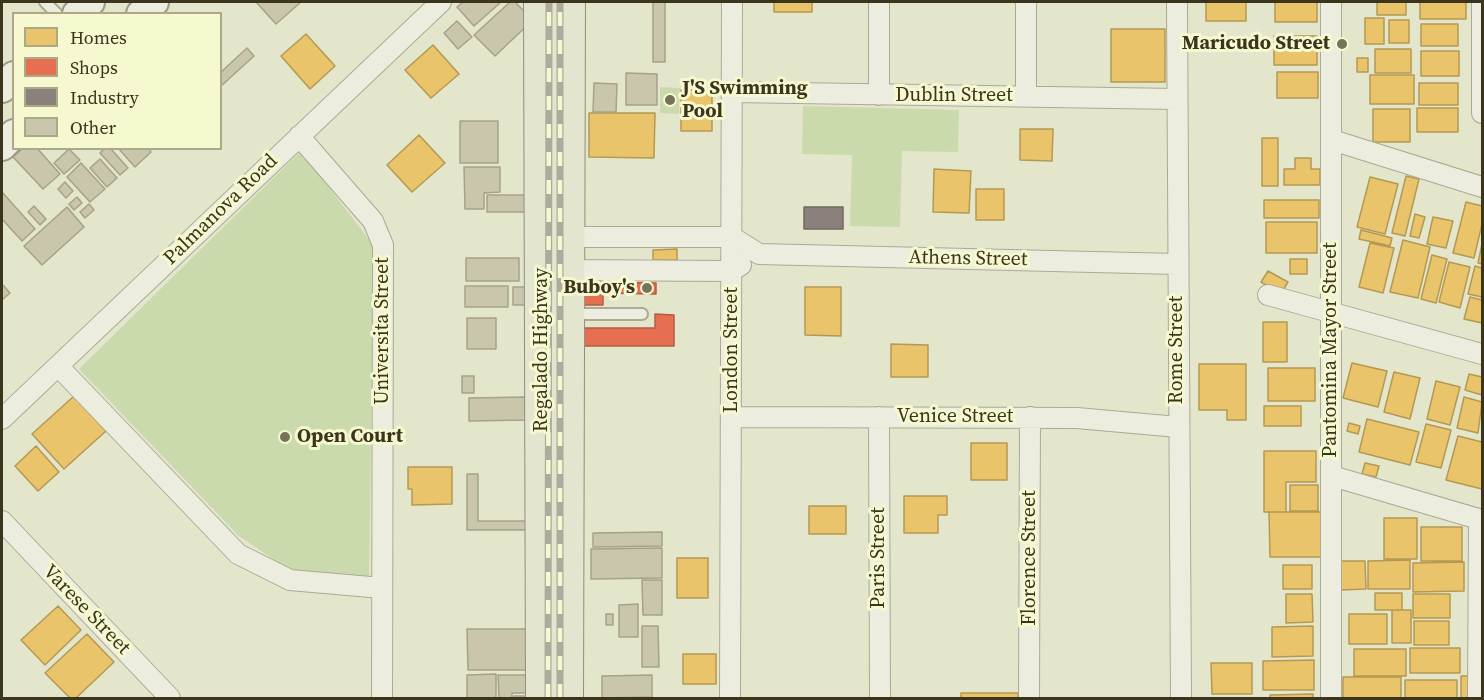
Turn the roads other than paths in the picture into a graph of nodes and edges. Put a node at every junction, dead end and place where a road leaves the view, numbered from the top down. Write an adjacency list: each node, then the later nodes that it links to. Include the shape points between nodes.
1 (441, 2): 15 (street, Palmanova Road)
2 (540, 2): 18 (main road, Regalado Highway)
3 (569, 2): 18 (main road, Regalado Highway)
4 (732, 2): 10 (street, London Street)
5 (879, 2): 11 (street)
6 (1026, 2): 12 (street)
7 (1177, 2): 13 (street, Rome Street)
8 (1331, 2): 16 (street, Pantomina Mayor Street)
9 (1482, 2): 14 (street)
10 (732, 92): 11 (street, Dublin Street); 20 (street, London Street)
11 (879, 95): 12 (street, Dublin Street)
12 (1026, 96): 13 (street, Dublin Street)
13 (1177, 99): 22 (street, Rome Street)
14 (1482, 113)
15 (299, 136): 31 (street, Palmanova Road); 40 (street, Universita Street, via 373,221 383,245)
16 (1332, 140): 17 (street); 27 (street, Pantomina Mayor Street)
17 (1482, 187)
18 (555, 237): 19 (street); 23 (main road, Regalado Highway)
19 (602, 237): 20 (street); 24 (street)
20 (732, 237): 21 (street); 25 (street, London Street)
21 (759, 254): 22 (street, Athens Street); 25 (street)
22 (1177, 264): 36 (street, Rome Street)
23 (555, 270): 24 (street); 29 (main road, Regalado Highway); 43 (main road, Regalado Highway)
24 (602, 271): 25 (street)
25 (732, 271): 32 (street, London Street)
26 (1268, 295): 27 (street)
27 (1330, 312): 30 (street); 37 (street, Pantomina Mayor Street)
28 (642, 314): 29 (lane)
29 (568, 315): 44 (main road, Regalado Highway)
30 (1482, 354)
31 (58, 366): 35 (street, Palmanova Road); 40 (street, via 238,554 290,580)
32 (731, 417): 33 (street, Venice Street); 45 (street, London Street)
33 (879, 417): 34 (street, Venice Street); 46 (street, Paris Street)
34 (1030, 417): 36 (street, Venice Street); 47 (street, Florence Street)
35 (2, 419)
36 (1178, 427): 48 (street, Rome Street)
37 (1332, 476): 38 (street); 49 (street, Pantomina Mayor Street)
38 (1480, 519): 50 (street)
39 (2, 522): 41 (street, Varese Street)
40 (382, 588): 42 (street, Universita Street)
41 (170, 699)
42 (382, 699)
43 (542, 699)
44 (567, 699)
45 (730, 699)
46 (880, 699)
47 (1029, 699)
48 (1181, 699)
49 (1331, 699)
50 (1478, 699)

